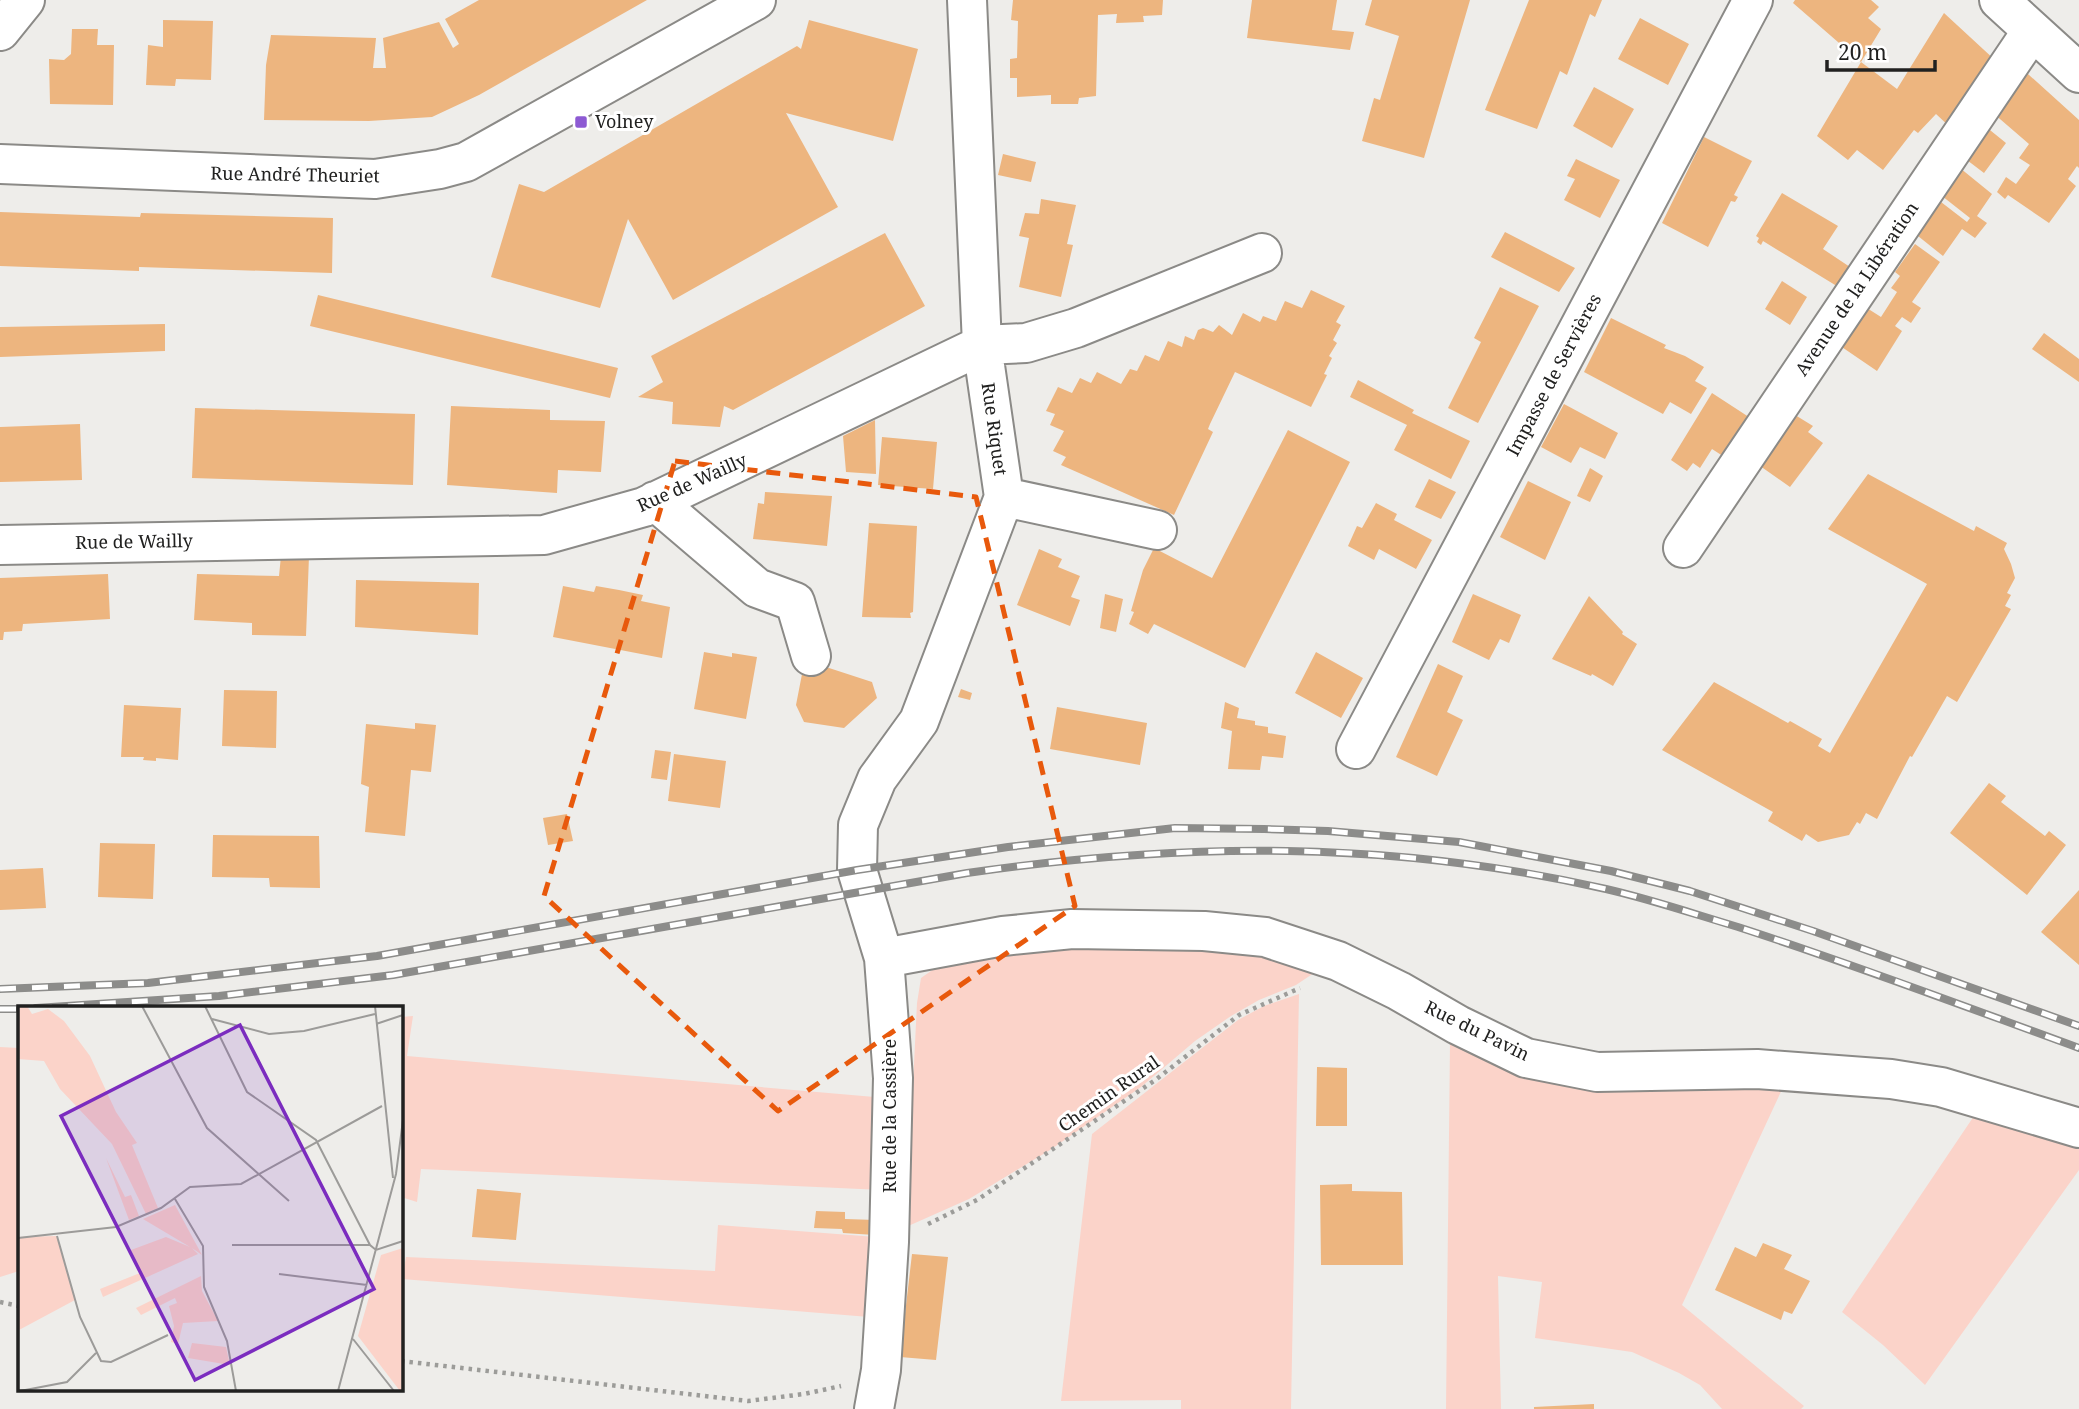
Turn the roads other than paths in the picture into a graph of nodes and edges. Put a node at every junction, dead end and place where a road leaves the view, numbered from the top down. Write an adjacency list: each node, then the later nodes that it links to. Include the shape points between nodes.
1 (25, 0): 7 (street)
2 (756, 0): 9 (street, Rue André Theuriet, via 466,162 440,169 375,179)
3 (967, 0): 11 (street, Rue Riquet)
4 (1753, 0): 18 (street, Impasse de Servières)
5 (1999, 0): 6 (street)
6 (2032, 30): 8 (street); 16 (street, Avenue de la Libération)
7 (0, 31)
8 (2079, 73)
9 (0, 164)
10 (1262, 253): 11 (street, Rue de Wailly, via 1076,328 1026,343)
11 (982, 345): 12 (street, Rue Riquet); 13 (street, Rue de Wailly)
12 (1004, 497): 14 (street); 19 (street, Rue Riquet, via 919,721 877,779)
13 (655, 501): 15 (street, Rue de Wailly, via 544,535); 17 (street, via 757,588 795,602)
14 (1157, 530)
15 (0, 545)
16 (1683, 548)
17 (811, 656)
18 (1356, 749)
19 (858, 825): 20 (street, Rue de la Cassière, via 857,870)
20 (884, 958): 21 (street, Rue du Pavin, via 1003,936 1072,929 1265,937 1338,961 1526,1058 1597,1072 1757,1069 1891,1079 1941,1087); 22 (street, Rue de la Cassière, via 893,1078 889,1242)
21 (2079, 1128)
22 (874, 1409)

